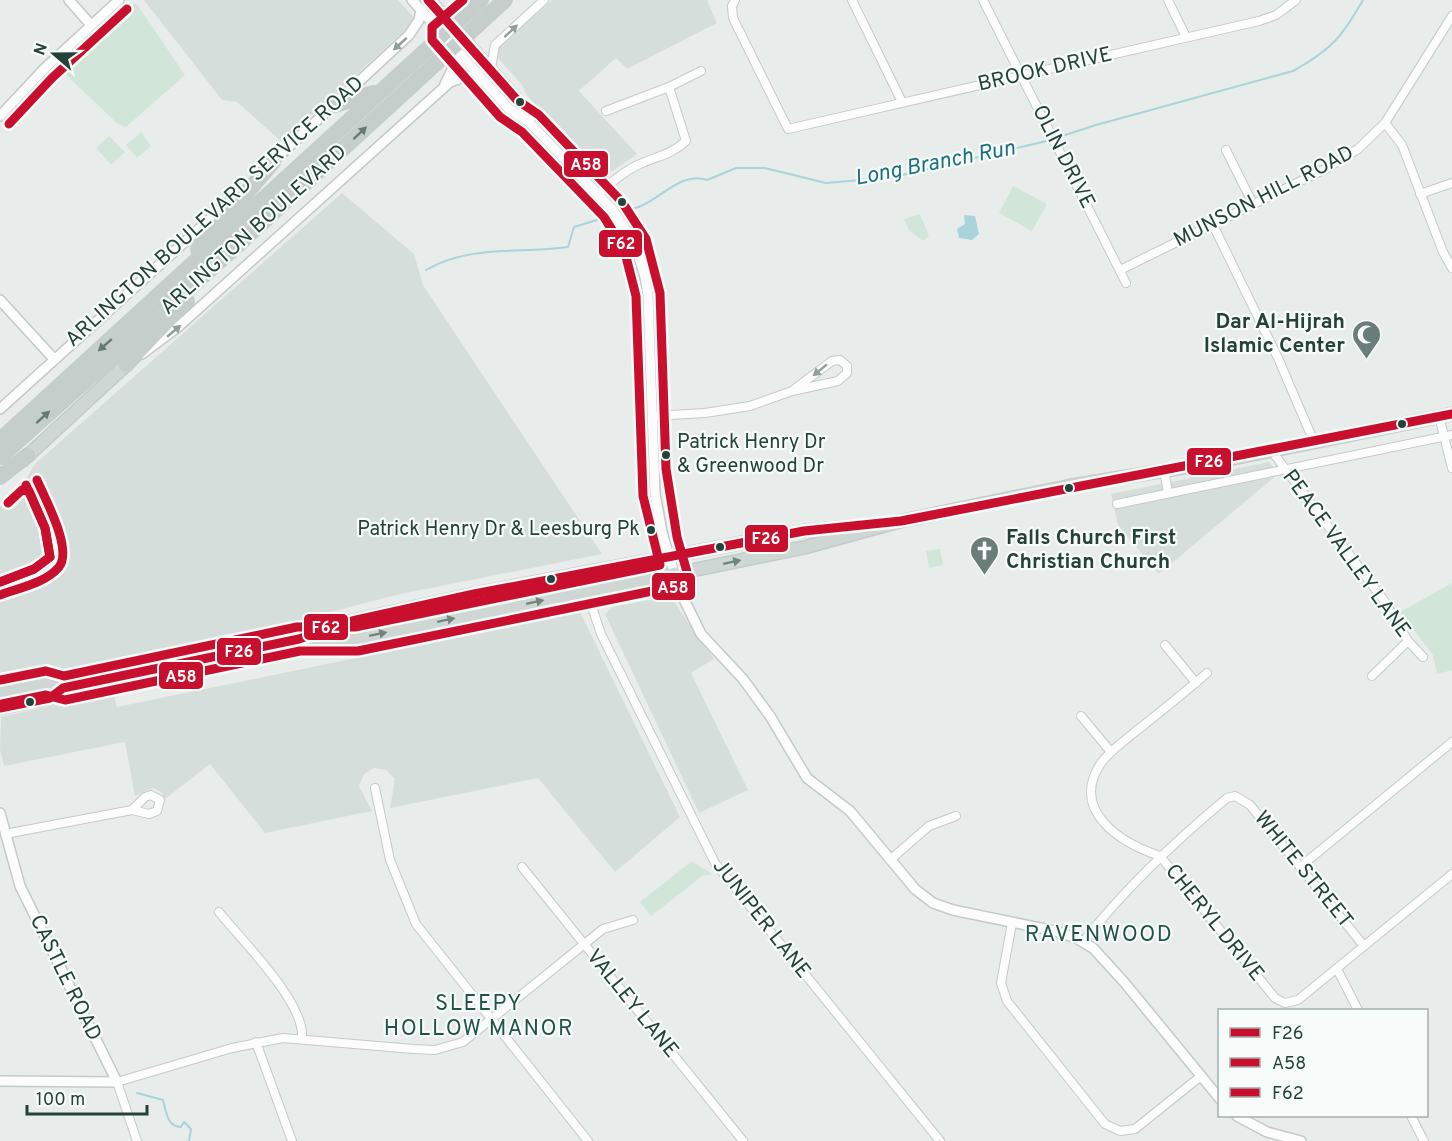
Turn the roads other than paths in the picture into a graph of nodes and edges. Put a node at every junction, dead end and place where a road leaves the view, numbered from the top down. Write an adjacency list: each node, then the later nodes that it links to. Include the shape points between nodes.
1 (69, 0): 18 (street)
2 (119, 0): 18 (street)
3 (412, 0): 15 (street)
4 (445, 0): 13 (street)
5 (481, 0): 19 (highway, ARLINGTON BOULEVARD)
6 (505, 0): 17 (highway, ARLINGTON BOULEVARD)
7 (515, 0): 17 (highway)
8 (544, 0): 22 (street, one-way to 8, via 495,45)
9 (852, 0): 29 (street)
10 (983, 0): 24 (street, OLIN DRIVE)
11 (1168, 0): 20 (street)
12 (1296, 0): 20 (street, BROOK DRIVE, via 1267,19)
13 (432, 1): 19 (street)
14 (735, 1): 29 (street, BROOK DRIVE, via 733,18 788,129)
15 (421, 10): 19 (street); 30 (street, ARLINGTON BOULEVARD SERVICE ROAD, one-way to 30, via 409,35)
16 (1452, 16): 34 (street, MUNSON HILL ROAD)
17 (484, 19): 21 (highway, ARLINGTON BOULEVARD)
18 (91, 25): 32 (street)
19 (447, 30): 21 (street); 27 (highway, ARLINGTON BOULEVARD)
20 (1186, 37): 24 (street, BROOK DRIVE)
21 (459, 46): 22 (street); 25 (street); 28 (street, via 449,80); 42 (highway, ARLINGTON BOULEVARD, one-way to 21)
22 (491, 68): 33 (street, via 518,99)
23 (700, 71): 26 (street)
24 (1022, 76): 29 (street, BROOK DRIVE); 44 (street, OLIN DRIVE)
25 (484, 81): 28 (street, via 475,76 458,78); 33 (street, via 509,109)
26 (669, 87): 31 (street); 38 (street, via 686,141 670,154 624,172)
27 (379, 91): 30 (highway); 47 (highway, ARLINGTON BOULEVARD)
28 (436, 95): 49 (street, one-way to 28, via 159,343)
29 (902, 102)
30 (331, 106): 36 (street, ARLINGTON BOULEVARD SERVICE ROAD)
31 (606, 111)
32 (0, 116)
33 (530, 123): 38 (street)
34 (1385, 123): 39 (street, via 1402,145); 40 (street, MUNSON HILL ROAD, via 1342,160)
35 (1226, 150): 40 (street)
36 (273, 162): 47 (highway); 48 (street, ARLINGTON BOULEVARD SERVICE ROAD)
37 (1452, 183): 39 (street)
38 (598, 194): 54 (street, via 635,244 645,277)
39 (1420, 194): 43 (street)
40 (1253, 204): 41 (street, MUNSON HILL ROAD)
41 (1213, 225): 44 (street, MUNSON HILL ROAD); 59 (street)
42 (241, 242): 49 (highway); 62 (highway, ARLINGTON BOULEVARD, one-way to 42)
43 (1452, 268)
44 (1120, 270): 45 (street, OLIN DRIVE)
45 (1126, 283)
46 (0, 300): 48 (street)
47 (133, 320): 50 (highway, ARLINGTON BOULEVARD, one-way to 50)
48 (54, 359): 52 (street, ARLINGTON BOULEVARD SERVICE ROAD)
49 (126, 365): 61 (main road)
50 (68, 378): 56 (highway); 58 (highway, ARLINGTON BOULEVARD)
51 (792, 391): 51 (street, one-way to 51, via 838,381 847,374 847,366 840,360 832,361); 54 (street, via 750,406)
52 (0, 409)
53 (1452, 414): 55 (main road)
54 (652, 416): 71 (street, via 655,494)
55 (1439, 416): 57 (street); 59 (main road)
56 (0, 435)
57 (1448, 436): 63 (street); 64 (street)
58 (0, 440)
59 (1314, 442): 60 (main road)
60 (1271, 450): 63 (street, PEACE VALLEY LANE); 65 (main road)
61 (28, 455): 66 (highway); 67 (main road)
62 (0, 457)
63 (1284, 468): 68 (street); 75 (street, PEACE VALLEY LANE, via 1384,602)
64 (1452, 468)
65 (1164, 470): 68 (street); 70 (main road)
66 (0, 477)
67 (0, 483)
68 (1168, 493): 69 (street)
69 (1117, 504)
70 (901, 520): 71 (main road, via 804,531); 72 (main road, one-way to 70, via 806,547)
71 (669, 557): 72 (street); 74 (main road, via 352,621)
72 (675, 574): 74 (main road, one-way to 72, via 356,639); 93 (street, via 701,634 743,679 807,778 850,811)
73 (592, 607): 119 (street, JUNIPER LANE, via 601,634 715,863)
74 (300, 639): 81 (main road)
75 (1408, 641): 77 (street, PEACE VALLEY LANE); 79 (street)
76 (1165, 645): 80 (street)
77 (1423, 657)
78 (1207, 673): 80 (street, CHERYL DRIVE)
79 (1372, 676)
80 (1196, 683): 86 (street, CHERYL DRIVE)
81 (63, 688): 82 (main road, via 47,683); 83 (main road, via 50,698)
82 (0, 692)
83 (0, 708)
84 (1081, 716): 86 (street)
85 (1452, 742): 95 (street)
86 (1111, 752): 92 (street, CHERYL DRIVE, via 1095,777 1093,799 1098,816 1123,841)
87 (375, 788): 105 (street, via 390,860 407,906 430,943)
88 (132, 810): 91 (street)
89 (0, 813): 91 (street, CASTLE ROAD)
90 (956, 816): 93 (street, via 930,826)
91 (5, 834): 110 (street, CASTLE ROAD, via 25,896)
92 (1160, 856): 95 (street, WHITE STREET, via 1227,798 1235,796 1246,800); 100 (street, WHITE STREET, via 1113,903); 103 (street, CHERYL DRIVE, via 1279,1000 1298,1000)
93 (890, 860): 99 (street, via 915,890 933,903)
94 (522, 867): 101 (street, VALLEY LANE)
95 (1300, 867): 102 (street, WHITE STREET)
96 (1452, 874): 102 (street, CHERYL DRIVE)
97 (219, 912): 106 (street, via 290,1000 302,1021)
98 (633, 920): 101 (street, via 603,930)
99 (1012, 923): 100 (street, via 1055,931); 108 (street, via 1001,982 1007,1001 1105,1124 1120,1131 1135,1129)
100 (1083, 942): 108 (street, via 1105,959)
101 (583, 944): 105 (street); 118 (street, VALLEY LANE)
102 (1364, 946): 103 (street, CHERYL DRIVE)
103 (1337, 969): 104 (street)
104 (1357, 1009)
105 (491, 1022): 106 (street, via 463,1042 435,1050); 117 (street)
106 (302, 1038): 107 (street)
107 (256, 1042): 110 (street); 116 (street)
108 (1201, 1076): 111 (street)
109 (0, 1081): 110 (street)
110 (117, 1082): 115 (street, CASTLE ROAD)
111 (1218, 1097)
112 (1239, 1117): 114 (street)
113 (1412, 1117): 121 (street)
114 (1274, 1138): 120 (street)
115 (137, 1141)
116 (292, 1141)
117 (588, 1141)
118 (742, 1141)
119 (940, 1141)
120 (1301, 1141)
121 (1424, 1141)

